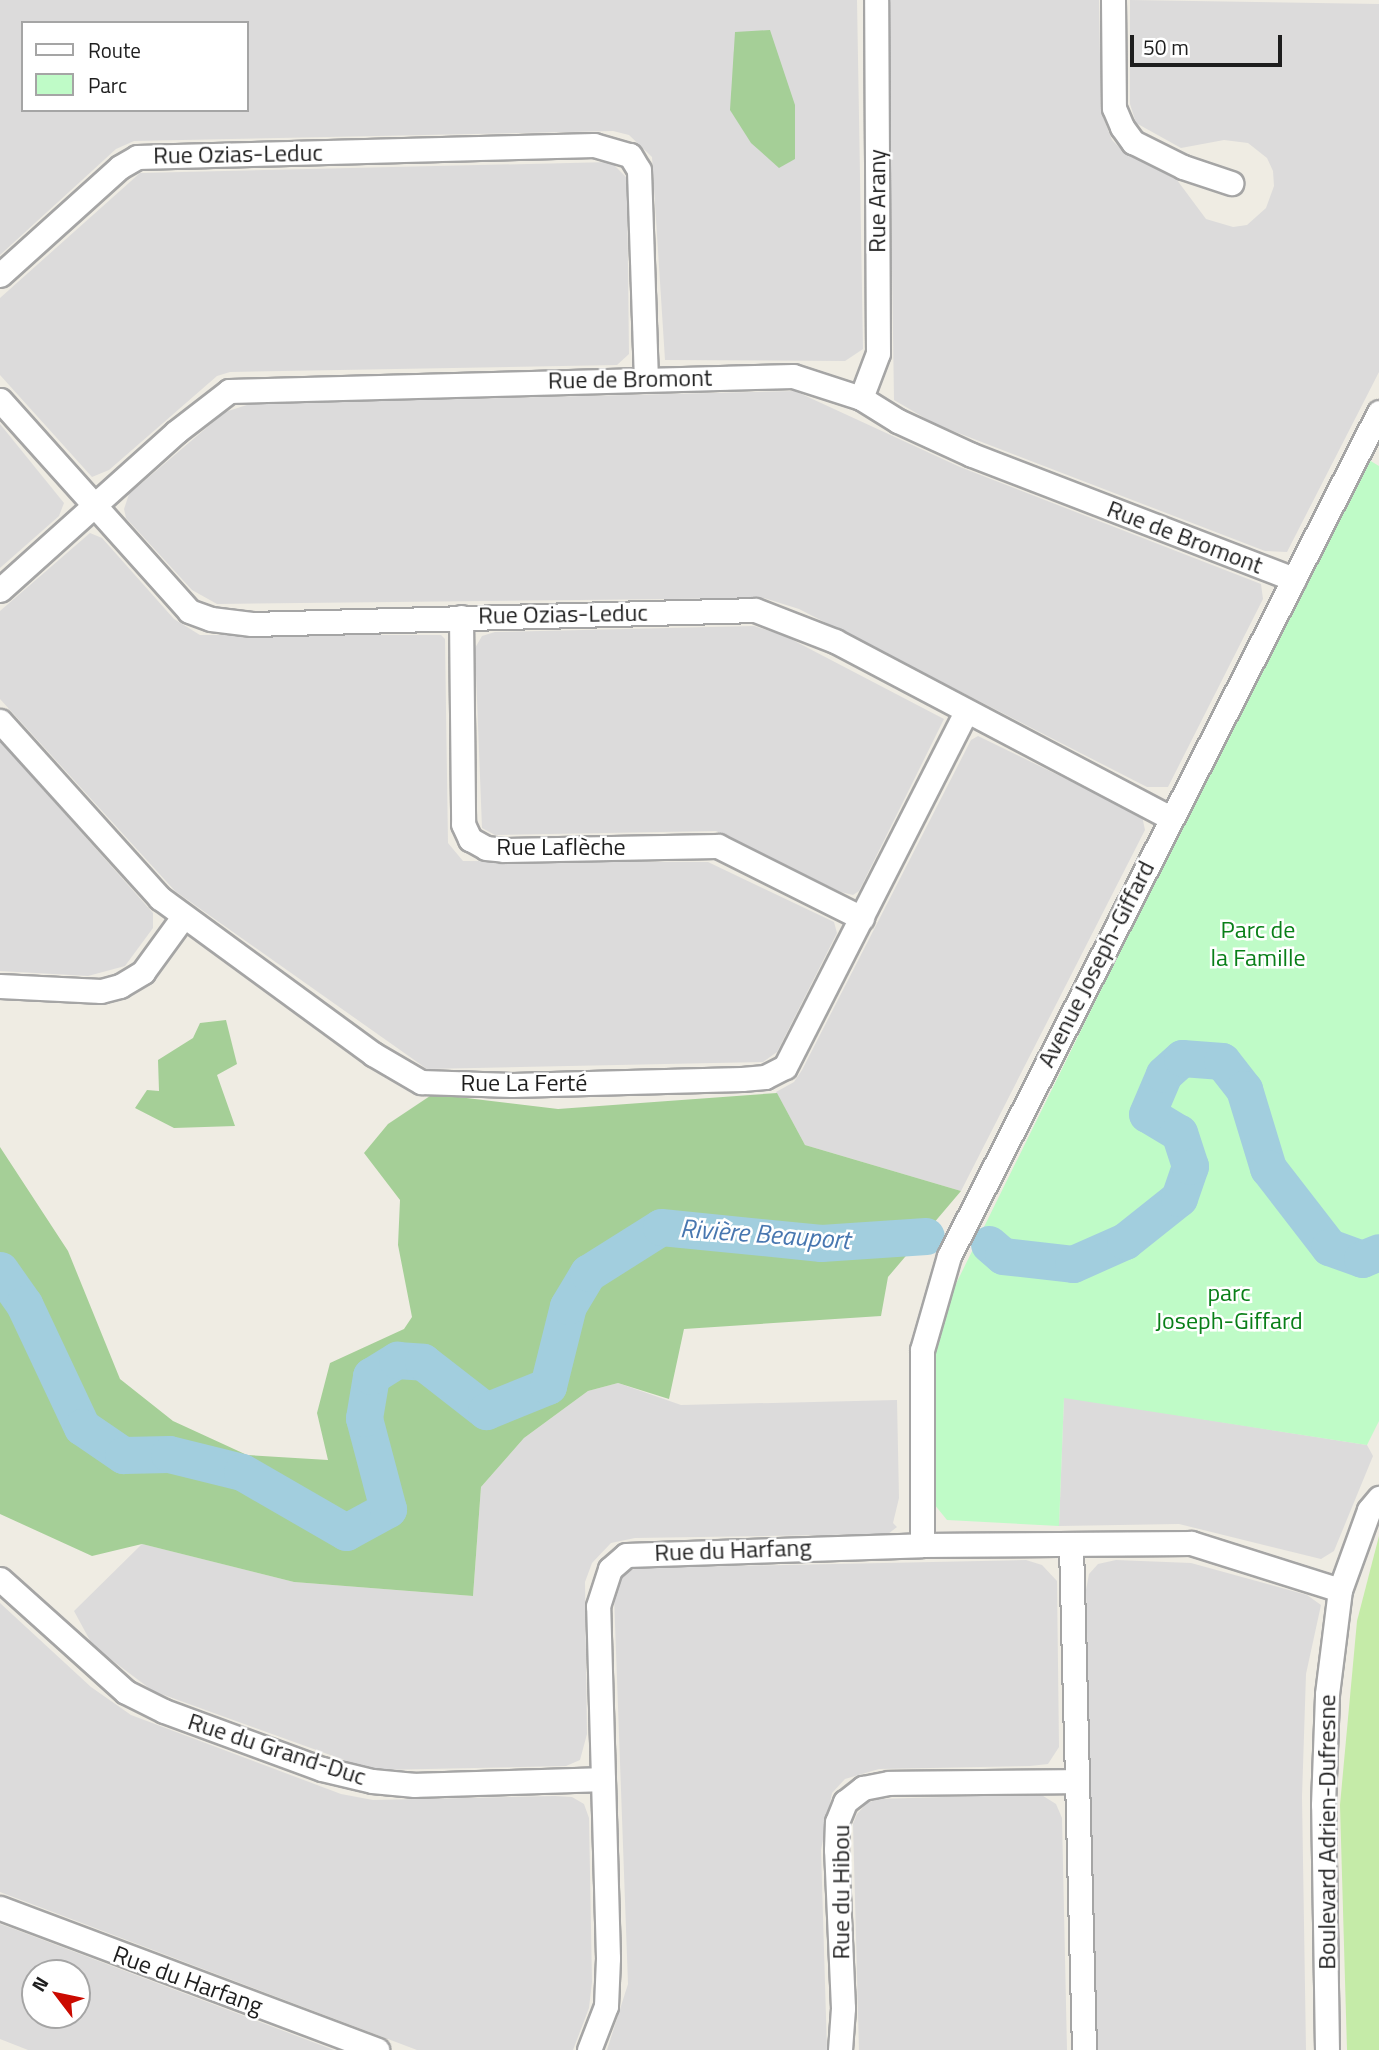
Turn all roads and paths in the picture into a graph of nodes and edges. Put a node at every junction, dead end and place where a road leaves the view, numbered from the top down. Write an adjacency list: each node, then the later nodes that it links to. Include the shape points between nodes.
1 (876, 0): 6 (street, Rue Arany, via 878,353)
2 (1113, 0): 3 (street, via 1114,108 1122,127 1133,142 1183,167)
3 (1231, 183)
4 (0, 275): 5 (street, Rue Ozias-Leduc, via 120,167 137,157 604,147 630,155 639,170)
5 (646, 379): 6 (street, Rue de Bromont, via 793,376); 9 (street, Rue de Bromont, via 229,391)
6 (861, 398): 10 (street, Rue de Bromont, via 898,421 972,454)
7 (0, 400): 9 (street, Rue Ozias-Leduc)
8 (1379, 412): 10 (street, Avenue Joseph-Giffard)
9 (94, 505): 11 (street, Rue de Bromont); 12 (street, Rue Ozias-Leduc, via 189,611 211,619 252,624)
10 (1294, 579): 15 (street, Avenue Joseph-Giffard)
11 (0, 590)
12 (460, 617): 13 (street, Rue Ozias-Leduc, via 755,610 835,641); 17 (street, Rue Laflèche, via 463,824 470,839 485,848 504,850 718,846)
13 (966, 712): 15 (street, Rue Ozias-Leduc); 17 (street, Rue La Ferté)
14 (0, 722): 16 (street, Rue La Ferté, via 160,898)
15 (1171, 818): 20 (street, Avenue Joseph-Giffard, via 978,1197 932,1305 921,1371)
16 (183, 917): 17 (street, Rue La Ferté, via 373,1054 421,1082 512,1086 765,1077 785,1067); 18 (street, via 143,972 120,986 101,991)
17 (862, 918)
18 (0, 986)
19 (1379, 1498): 23 (street, Boulevard Adrien-Dufresne, via 1369,1510)
20 (922, 1545): 21 (street, Rue du Harfang); 24 (street, Rue du Harfang, via 626,1555 610,1569 598,1606)
21 (1071, 1546): 23 (street, Rue du Harfang, via 1191,1543); 25 (street)
22 (0, 1579): 24 (street, Rue du Grand-Duc, via 126,1692 164,1711 322,1769 415,1785)
23 (1339, 1590): 31 (street, Boulevard Adrien-Dufresne, via 1327,1694 1323,1805)
24 (603, 1779): 28 (street, Rue du Harfang, via 606,2006)
25 (1076, 1781): 29 (street, Rue du Hibou, via 889,1783 863,1788 845,1802 836,1836 843,2008); 30 (street)
26 (0, 1908): 27 (street, Rue du Harfang)
27 (377, 2050)
28 (589, 2050)
29 (840, 2050)
30 (1084, 2050)
31 (1327, 2050)

